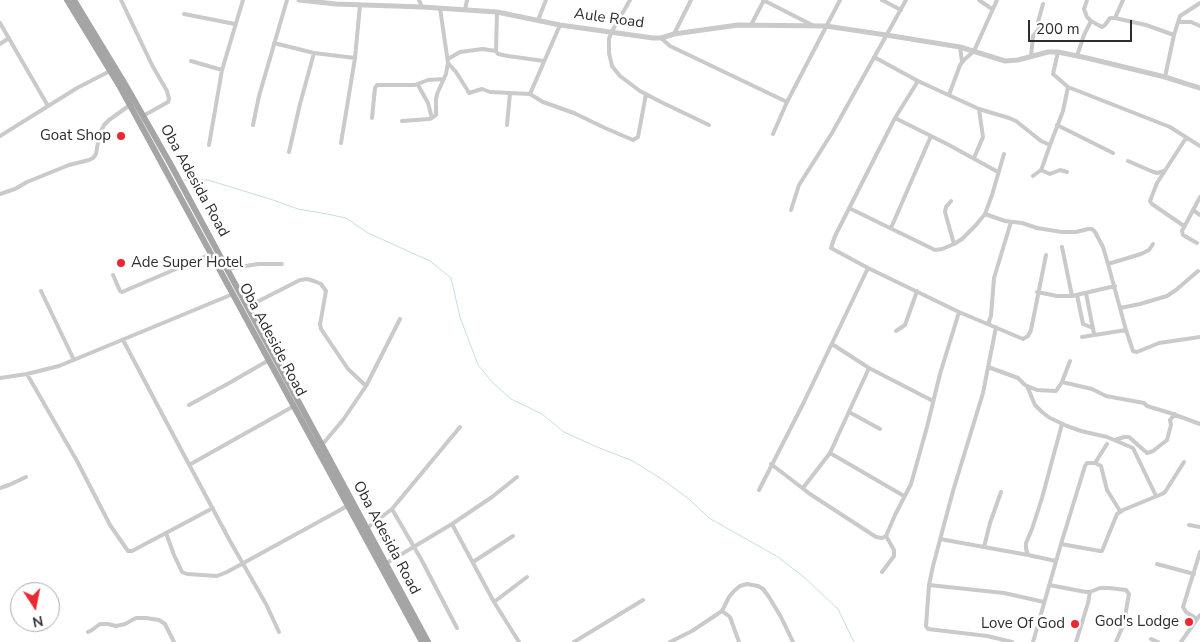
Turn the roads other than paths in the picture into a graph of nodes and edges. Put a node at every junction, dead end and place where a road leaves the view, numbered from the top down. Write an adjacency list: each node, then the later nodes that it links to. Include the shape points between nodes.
1 (67, 0): 64 (main road)
2 (74, 0): 79 (main road, Oba Adesida Road)
3 (121, 0): 79 (street, via 169,99)
4 (243, 0): 36 (street)
5 (287, 0): 48 (street)
6 (299, 0): 23 (street, Aule Road)
7 (419, 0): 24 (street)
8 (467, 0): 27 (street)
9 (546, 0): 32 (street)
10 (630, 0): 42 (street)
11 (691, 0): 43 (street)
12 (764, 0): 38 (street); 39 (street)
13 (840, 0): 40 (street)
14 (882, 0): 28 (street)
15 (906, 0): 28 (street)
16 (979, 0): 26 (street)
17 (997, 0): 26 (street)
18 (1087, 0): 33 (street, via 1084,12)
19 (1123, 0): 31 (street)
20 (387, 3): 23 (street, Aule Road); 24 (street, Aule Road)
21 (1200, 3): 34 (street, via 1182,14)
22 (1043, 4): 55 (street, via 1038,30 1033,36)
23 (360, 5): 58 (street)
24 (422, 7): 25 (street, Aule Road)
25 (440, 8): 27 (street, Aule Road); 60 (street)
26 (992, 9): 52 (street)
27 (465, 10): 29 (street, Aule Road)
28 (901, 10): 44 (street)
29 (497, 12): 32 (street, Aule Road); 51 (street)
30 (184, 14): 36 (street)
31 (1115, 18): 33 (street, via 1109,19 1102,27); 45 (street)
32 (538, 20): 37 (street, Aule Road)
33 (1091, 21): 56 (street)
34 (1178, 22): 41 (street); 45 (street)
35 (0, 23): 46 (street)
36 (236, 24): 63 (street)
37 (560, 25): 42 (street, Aule Road); 61 (street)
38 (751, 25): 39 (street, Aule Road); 43 (street, Aule Road)
39 (814, 26): 40 (street, Aule Road)
40 (826, 26): 44 (street, Aule Road); 75 (street)
41 (1200, 26)
42 (611, 33): 47 (street, Aule Road); 73 (street, via 608,46 612,66)
43 (674, 34): 47 (street, Aule Road)
44 (886, 35): 50 (street, Aule Road); 57 (street)
45 (1174, 35): 65 (street)
46 (9, 38): 49 (street); 77 (street)
47 (661, 38): 75 (street, via 670,46)
48 (274, 43): 54 (street); 84 (street)
49 (0, 44)
50 (960, 47): 52 (street, Aule Road); 62 (street)
51 (496, 51): 60 (street, via 466,50); 61 (street, via 498,54)
52 (974, 51): 55 (street, Aule Road, via 1005,61); 62 (street)
53 (1058, 52): 55 (street, Aule Road); 56 (street, Aule Road); 69 (street, via 1053,74)
54 (314, 53): 58 (street); 97 (street)
55 (1031, 56)
56 (1077, 56): 65 (street, Aule Road)
57 (874, 57): 67 (street); 111 (street, via 799,185)
58 (354, 58): 93 (street)
59 (191, 61): 63 (street)
60 (448, 61): 66 (street); 71 (street, via 468,92 482,89)
61 (544, 61): 72 (street)
62 (962, 62): 74 (street)
63 (222, 70): 94 (street)
64 (110, 71): 76 (main road); 77 (street)
65 (1166, 78): 70 (street, Aule Road)
66 (444, 79): 68 (street, via 428,80); 81 (street, via 437,94 436,115)
67 (918, 81): 74 (street); 82 (street)
68 (418, 85): 80 (street, via 376,86); 81 (street)
69 (1068, 87): 87 (street); 92 (street, via 1170,128)
70 (1200, 88)
71 (510, 93): 72 (street); 85 (street)
72 (530, 94): 73 (street, via 633,140 638,137)
73 (646, 94): 86 (street)
74 (948, 94): 78 (street)
75 (787, 102): 88 (street)
76 (130, 105): 90 (main road); 107 (street, via 104,125 93,158 69,164)
77 (48, 106): 89 (street)
78 (979, 109): 95 (street, via 1016,121); 100 (street, via 983,137)
79 (143, 116): 90 (main road, Oba Adesida Road)
80 (372, 118)
81 (432, 118): 83 (street)
82 (895, 118): 91 (street); 110 (street)
83 (402, 121)
84 (253, 125)
85 (507, 125)
86 (709, 125)
87 (1057, 125): 95 (street); 98 (street)
88 (773, 134)
89 (0, 136)
90 (151, 136): 122 (main road, Oba Adesida Road)
91 (931, 136): 100 (street); 117 (street)
92 (1186, 138): 96 (street); 103 (street)
93 (341, 143)
94 (209, 145)
95 (1050, 145): 102 (street)
96 (1200, 146)
97 (289, 152)
98 (1113, 153)
99 (1004, 154): 104 (street)
100 (974, 158): 104 (street)
101 (1128, 161): 103 (street, via 1157,173)
102 (1041, 170): 105 (street, via 1050,174 1060,170); 106 (street)
103 (1164, 171): 116 (street, via 1150,202)
104 (998, 172): 113 (street)
105 (1067, 172)
106 (1032, 176)
107 (0, 194)
108 (1200, 197): 112 (street)
109 (951, 200): 119 (street, via 945,212)
110 (850, 208): 117 (street); 126 (street, via 831,248)
111 (791, 210)
112 (1193, 210): 114 (street); 116 (street)
113 (985, 214): 115 (street); 119 (street)
114 (1200, 214)
115 (1011, 222): 125 (street, via 1070,233 1092,229); 142 (street, via 994,278)
116 (1184, 226): 118 (street, via 1183,234)
117 (890, 228): 119 (street, via 935,250)
118 (1197, 243)
119 (954, 244)
120 (1153, 244): 125 (street, via 1137,256)
121 (1062, 247): 137 (street)
122 (215, 253): 127 (main road, Oba Adesida Road); 129 (street, via 122,292); 135 (main road, Oba Adeside Road)
123 (1046, 254): 133 (street)
124 (282, 264): 127 (street)
125 (1108, 264): 130 (street)
126 (868, 268): 132 (street); 151 (street)
127 (227, 269): 138 (main road, Oba Adesida Road)
128 (1198, 270): 139 (street, via 1167,296)
129 (113, 275)
130 (1115, 286): 134 (street); 139 (street)
131 (41, 291): 152 (street)
132 (917, 291): 140 (street); 146 (street, via 905,325)
133 (1037, 292): 137 (street); 143 (street, via 1030,335 1020,339)
134 (1086, 293): 136 (street); 144 (street)
135 (233, 294): 150 (street); 153 (main road, Oba Adeside Road)
136 (1077, 295): 137 (street); 144 (street, via 1083,324)
137 (1072, 296)
138 (247, 307): 160 (street, via 300,280 314,280 321,284 326,291 321,329 348,369); 175 (main road, Oba Adesida Road)
139 (1120, 308): 145 (street)
140 (959, 312): 142 (street); 164 (street)
141 (400, 319): 160 (street)
142 (988, 324): 143 (street)
143 (996, 327): 155 (street)
144 (1093, 328): 147 (street)
145 (1126, 330): 147 (street); 149 (street, via 1135,352 1159,343)
146 (896, 331)
147 (1094, 334): 148 (street)
148 (1082, 337)
149 (1200, 337)
150 (123, 340): 152 (street); 180 (street)
151 (832, 344): 156 (street); 179 (street)
152 (74, 360): 157 (street)
153 (268, 360): 165 (street); 166 (main road, Oba Adeside Road)
154 (1070, 361): 159 (street)
155 (988, 367): 161 (street, via 1018,378); 200 (street)
156 (869, 368): 164 (street); 167 (street)
157 (27, 374): 158 (street); 197 (street, via 110,525 128,551 132,552)
158 (0, 378)
159 (1062, 382): 162 (street, via 1056,391); 168 (street, via 1106,396 1144,402 1147,406)
160 (366, 386): 175 (street)
161 (1027, 386): 162 (street); 163 (street)
162 (1034, 389): 163 (street)
163 (1033, 399): 169 (street, via 1042,412)
164 (933, 400): 187 (street, via 911,484)
165 (189, 405)
166 (294, 406): 175 (main road, Oba Adeside Road); 180 (street)
167 (849, 412): 172 (street); 176 (street)
168 (1174, 414): 170 (street); 173 (street, via 1167,440 1153,451 1147,453 1129,437)
169 (1062, 424): 173 (street); 205 (street, via 1040,506 1026,543)
170 (1200, 424)
171 (460, 427): 191 (street)
172 (880, 429)
173 (1115, 440): 188 (street, via 1134,449)
174 (1107, 444): 178 (street)
175 (320, 447): 190 (main road, Oba Adeside Road); 196 (main road, Oba Adesida Road)
176 (830, 453): 184 (street); 187 (street)
177 (1184, 462): 188 (street, via 1168,487)
178 (1095, 463): 192 (street, via 1101,466 1107,490); 201 (street, via 1089,462 1085,466)
179 (771, 464): 184 (street); 185 (street)
180 (189, 465): 189 (street)
181 (26, 476): 183 (street)
182 (517, 477): 193 (street)
183 (0, 488)
184 (803, 488): 199 (street, via 876,537)
185 (759, 490)
186 (1001, 492): 203 (street)
187 (904, 496): 199 (street)
188 (1156, 496): 192 (street)
189 (212, 508): 197 (street); 208 (street)
190 (347, 508): 208 (street); 210 (main road, Oba Adeside Road)
191 (392, 510): 196 (street); 202 (street)
192 (1120, 511): 201 (street, via 1115,516 1102,551)
193 (452, 524): 202 (street); 207 (street)
194 (1188, 525): 195 (street)
195 (1200, 527)
196 (367, 528): 210 (main road, Oba Adesida Road)
197 (166, 533): 208 (street, via 183,573 217,576)
198 (514, 536): 207 (street)
199 (886, 536): 211 (street, via 894,556)
200 (940, 539): 203 (street); 214 (street)
201 (1061, 544): 206 (street)
202 (414, 547): 210 (street); 222 (street)
203 (984, 547): 205 (street)
204 (1200, 552): 212 (street)
205 (1028, 554): 206 (street)
206 (1056, 561): 215 (street)
207 (473, 562): 218 (street)
208 (243, 563): 224 (street)
209 (1157, 564): 212 (street)
210 (383, 565): 230 (main road, Oba Adeside Road); 231 (main road, Oba Adesida Road)
211 (882, 572)
212 (1194, 574): 221 (street, via 1183,607 1186,612)
213 (527, 577): 218 (street)
214 (929, 585): 219 (street, via 1004,593); 225 (street, via 926,628)
215 (1049, 585): 216 (street); 219 (street)
216 (1090, 592): 240 (street); 241 (street, via 1108,588 1128,592 1124,623)
217 (643, 600): 227 (street)
218 (494, 602): 232 (street)
219 (1044, 602): 239 (street)
220 (722, 611): 234 (street); 235 (street, via 730,617); 236 (street, via 740,586 758,586 769,597)
221 (1199, 617): 228 (street)
222 (457, 628)
223 (88, 632): 229 (street, via 102,623 116,626 136,618 146,618 165,624)
224 (279, 632)
225 (987, 636): 237 (street); 238 (street)
226 (1150, 639): 242 (street)
227 (581, 640): 233 (street)
228 (1183, 640): 243 (street)
229 (174, 642)
230 (422, 642)
231 (428, 642)
232 (519, 642)
233 (574, 642)
234 (670, 642)
235 (739, 642)
236 (793, 642)
237 (985, 642)
238 (1012, 642)
239 (1033, 642)
240 (1076, 642)
241 (1116, 642)
242 (1158, 642)
243 (1190, 642)

